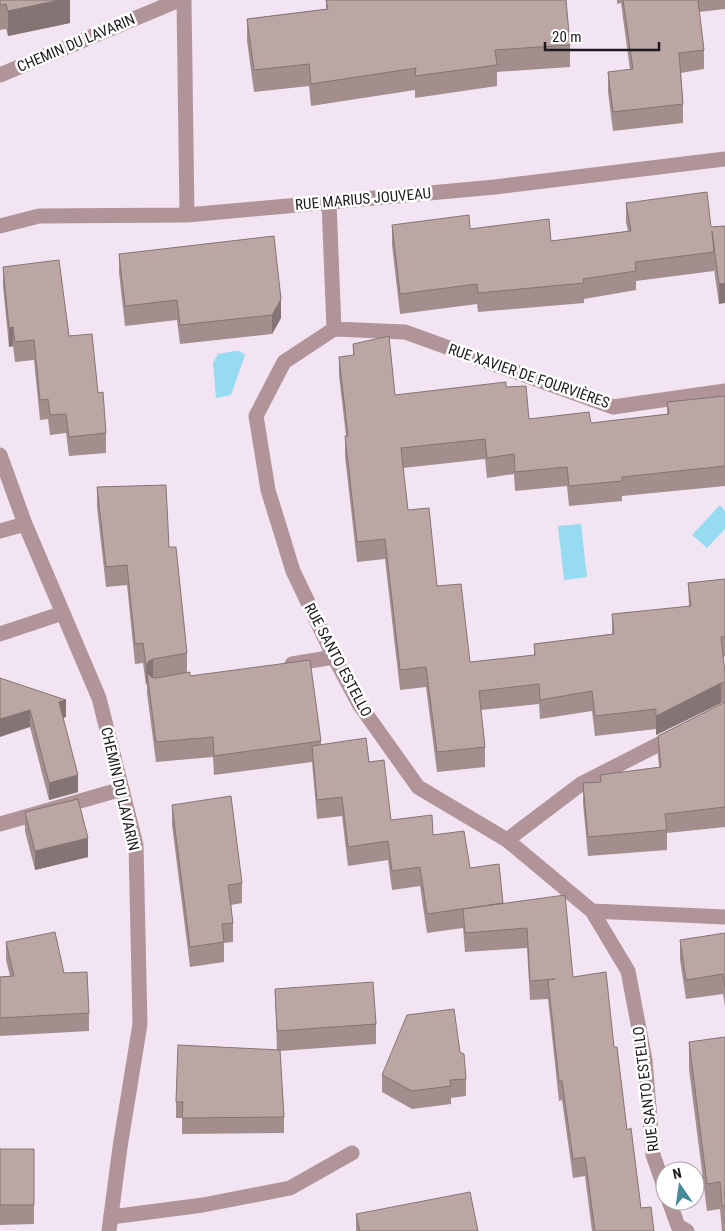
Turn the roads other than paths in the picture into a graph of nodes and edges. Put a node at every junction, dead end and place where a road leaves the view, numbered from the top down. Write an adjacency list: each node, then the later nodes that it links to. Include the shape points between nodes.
1 (179, 0): 3 (street, CHEMIN DU LAVARIN)
2 (184, 0): 6 (street)
3 (0, 75)
4 (725, 159): 5 (street, RUE MARIUS JOUVEAU, via 495,187)
5 (330, 202): 6 (street, RUE MARIUS JOUVEAU); 8 (street)
6 (186, 215): 7 (street, RUE MARIUS JOUVEAU, via 39,216)
7 (0, 226)
8 (334, 329): 9 (street, RUE XAVIER DE FOURVIÈRES, via 405,332 613,407); 15 (street, RUE SANTO ESTELLO, via 284,362 256,416 268,490 293,571)
9 (725, 391)
10 (0, 455): 11 (street, CHEMIN DU LAVARIN)
11 (25, 524): 12 (street); 13 (street, CHEMIN DU LAVARIN)
12 (0, 532)
13 (63, 613): 14 (street); 18 (street, CHEMIN DU LAVARIN, via 99,698)
14 (0, 634)
15 (334, 657): 16 (street); 20 (street, RUE SANTO ESTELLO, via 359,704 418,787)
16 (277, 667)
17 (691, 728): 20 (street, via 581,784)
18 (122, 789): 19 (street); 26 (street, CHEMIN DU LAVARIN, via 136,844 140,1024)
19 (0, 824)
20 (507, 840): 21 (street, RUE SANTO ESTELLO)
21 (592, 911): 22 (street); 24 (street, RUE SANTO ESTELLO, via 628,971 645,1060)
22 (725, 917)
23 (352, 1153): 26 (street, via 290,1188)
24 (655, 1161)
25 (673, 1211): 27 (street, via 678,1226)
26 (110, 1224)
27 (687, 1231)

